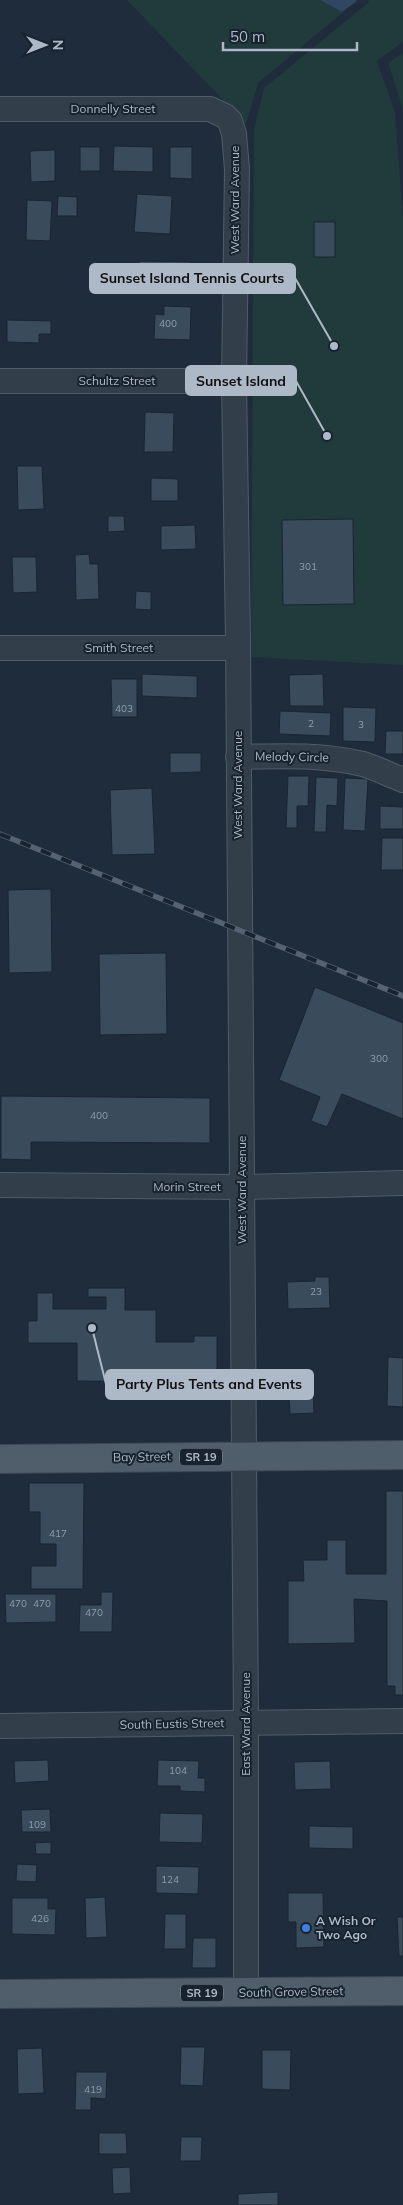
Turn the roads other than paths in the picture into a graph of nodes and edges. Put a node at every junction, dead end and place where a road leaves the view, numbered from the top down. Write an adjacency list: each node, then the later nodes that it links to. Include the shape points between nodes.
1 (0, 109): 2 (street, Donnelly Street, via 210,109)
2 (225, 116): 4 (street, West Ward Avenue, via 234,134 237,169)
3 (0, 381): 4 (street, Schultz Street)
4 (234, 381): 6 (street, West Ward Avenue)
5 (0, 648): 6 (street, Smith Street)
6 (238, 648): 7 (street, West Ward Avenue)
7 (238, 757): 8 (street, Melody Circle, via 338,759 365,765); 11 (street, West Ward Avenue)
8 (403, 780)
9 (403, 1182): 11 (street, Morin Street)
10 (0, 1185): 11 (street, Morin Street)
11 (242, 1187): 13 (street, West Ward Avenue)
12 (403, 1455): 13 (main road, Bay Street / SR 19)
13 (243, 1456): 14 (main road, Bay Street / SR 19); 16 (street, East Ward Avenue)
14 (0, 1459)
15 (403, 1721): 16 (street, South Eustis Street)
16 (246, 1723): 17 (street, South Eustis Street); 19 (street, East Ward Avenue)
17 (0, 1726)
18 (403, 1991): 19 (main road, South Grove Street / SR 19)
19 (246, 1993): 20 (main road, South Grove Street / SR 19)
20 (0, 1994)

